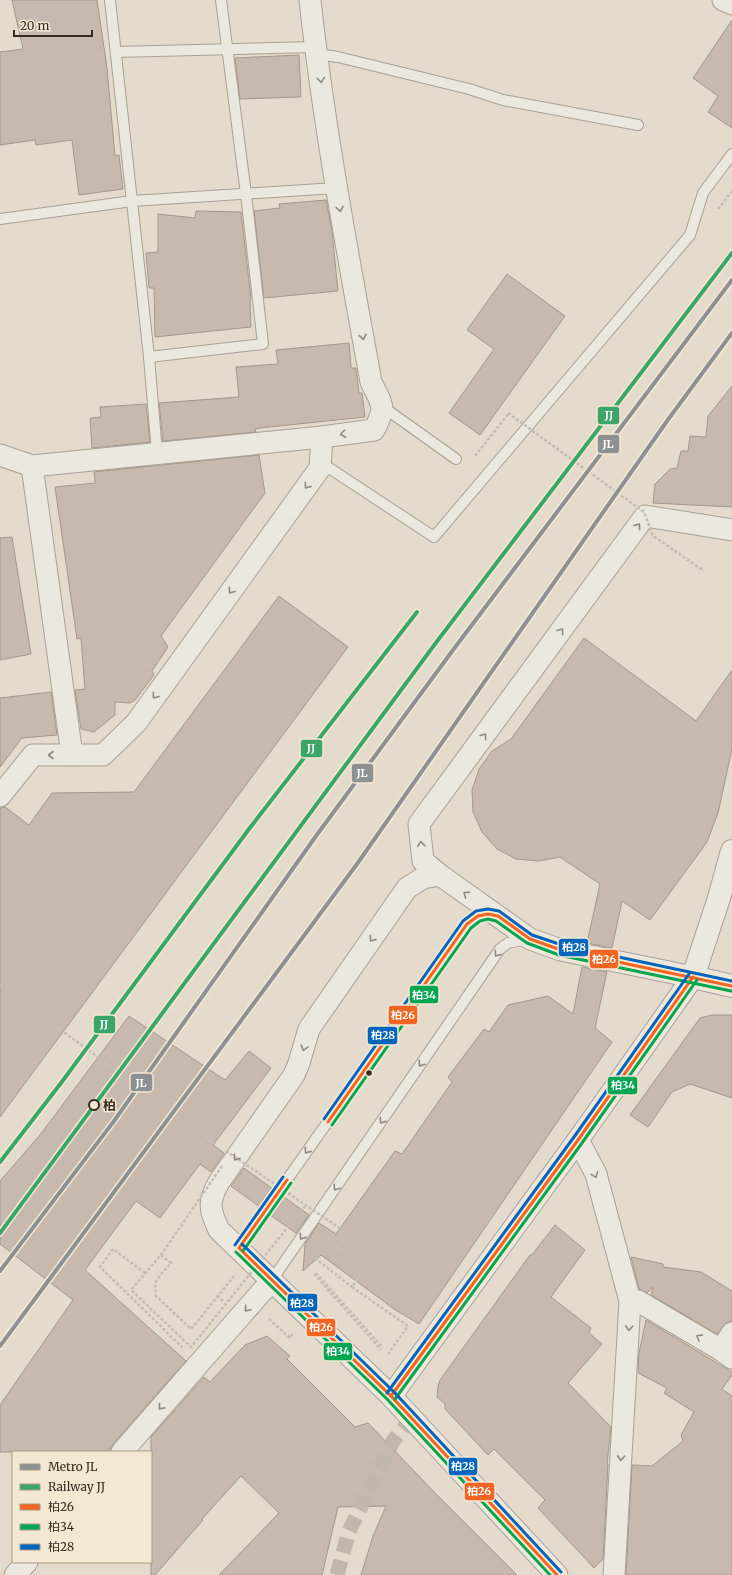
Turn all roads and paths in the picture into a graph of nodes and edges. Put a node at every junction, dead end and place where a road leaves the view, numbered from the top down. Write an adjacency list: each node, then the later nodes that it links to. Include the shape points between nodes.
1 (110, 0): 8 (lane)
2 (221, 0): 6 (lane)
3 (310, 0): 7 (street)
4 (723, 0): 5 (street)
5 (732, 4)
6 (227, 50): 7 (lane); 8 (lane); 12 (lane)
7 (316, 51): 9 (lane, via 469,89 503,100); 11 (street, one-way to 11)
8 (116, 52): 13 (lane)
9 (638, 125)
10 (732, 154): 22 (lane, via 703,193 690,234 434,537)
11 (336, 188): 12 (lane); 16 (street, one-way to 16, via 371,382)
12 (246, 194): 13 (lane); 15 (lane, via 263,344)
13 (132, 201): 14 (lane); 15 (lane)
14 (0, 219)
15 (149, 357): 18 (lane)
16 (383, 407): 17 (street, one-way to 17, via 382,416 374,430); 20 (lane)
17 (322, 437): 18 (street); 22 (street)
18 (158, 453): 23 (street)
19 (0, 455): 23 (street)
20 (456, 459)
21 (471, 461): 25 (path, bridge, via 508,413 644,512 653,536)
22 (320, 462): 26 (street, one-way to 26, via 320,468 136,722 103,754)
23 (32, 466): 26 (street)
24 (732, 530): 29 (street, one-way to 24, via 423,861 419,824 645,516)
25 (704, 571)
26 (72, 755): 27 (street, one-way to 27, via 33,755)
27 (0, 796)
28 (731, 861): 32 (street)
29 (440, 875): 30 (street, one-way to 29); 42 (street, one-way to 42, via 423,878 407,888 310,1029 294,1075 213,1193 210,1206 213,1218 219,1230)
30 (498, 916): 31 (street); 42 (lane, one-way to 42, via 478,916 467,924)
31 (530, 939): 32 (street, via 561,950); 48 (lane, one-way to 48, via 508,943 500,950)
32 (693, 977): 34 (street); 35 (street)
33 (0, 985): 36 (path)
34 (732, 986)
35 (578, 1140): 51 (street, one-way to 51, via 596,1174); 55 (street)
36 (219, 1146)
37 (226, 1151): 39 (path, bridge)
38 (222, 1166): 44 (path, bridge)
39 (305, 1206): 40 (path, bridge); 45 (path, bridge, via 191,1347 131,1290)
40 (347, 1233)
41 (320, 1234): 49 (path, via 365,1266)
42 (239, 1248): 48 (street)
43 (309, 1253): 49 (path)
44 (161, 1254): 45 (path, bridge); 50 (path, via 171,1263 155,1283 156,1296 191,1329)
45 (145, 1273): 50 (path, via 113,1249 100,1267 185,1350 226,1304)
46 (236, 1274): 50 (path)
47 (315, 1274): 53 (path)
48 (272, 1280): 55 (street); 56 (street, one-way to 56)
49 (352, 1286): 54 (path, via 408,1326)
50 (218, 1296)
51 (630, 1301): 52 (street, one-way to 51, via 638,1301); 60 (street, one-way to 60)
52 (728, 1347)
53 (382, 1349)
54 (388, 1354)
55 (391, 1396): 59 (street)
56 (123, 1451)
57 (26, 1563): 58 (street)
58 (15, 1575)
59 (557, 1575)
60 (614, 1575)

